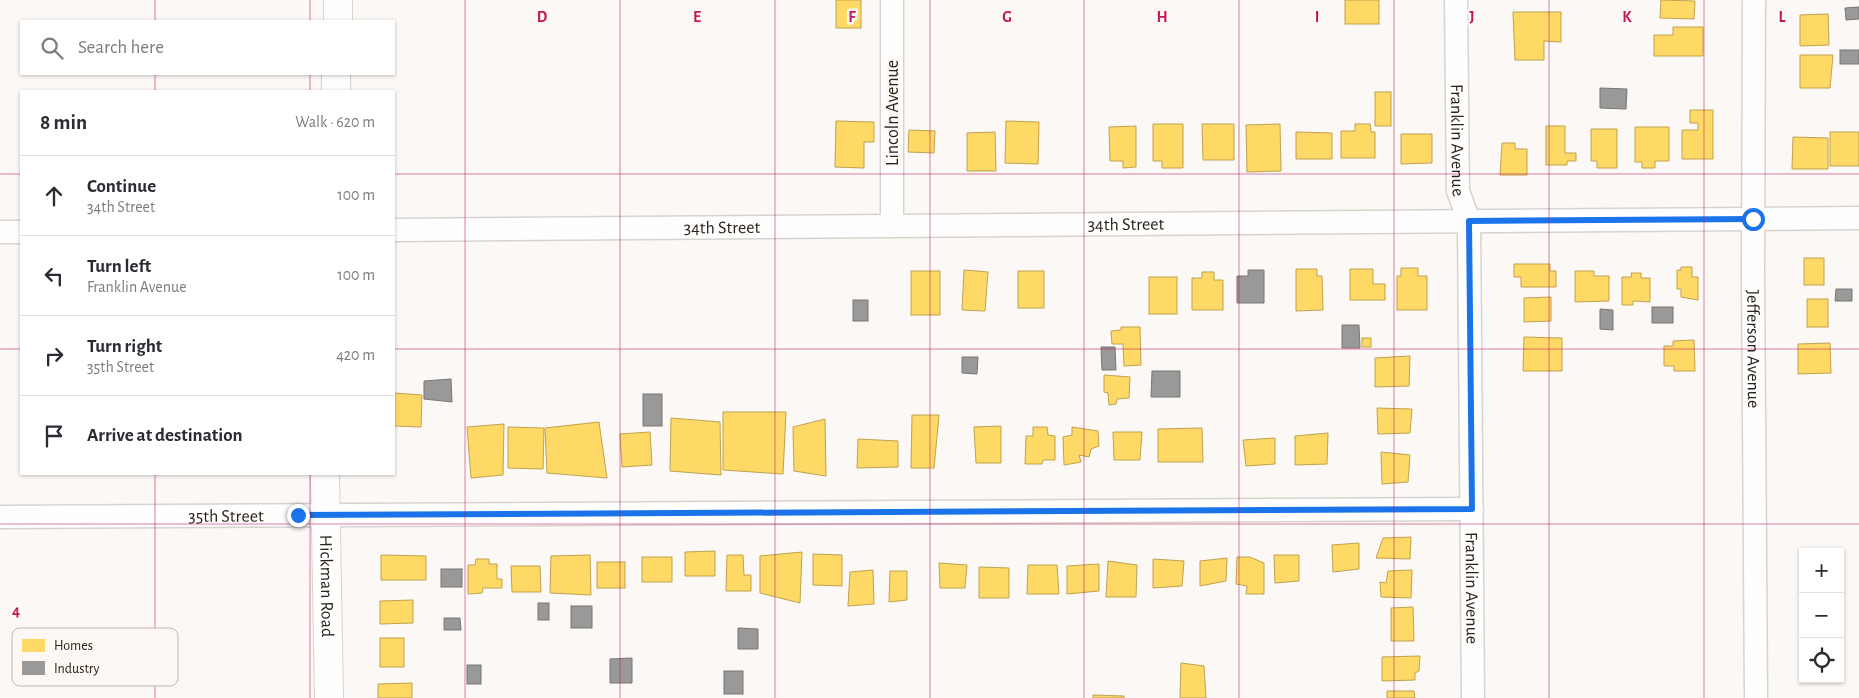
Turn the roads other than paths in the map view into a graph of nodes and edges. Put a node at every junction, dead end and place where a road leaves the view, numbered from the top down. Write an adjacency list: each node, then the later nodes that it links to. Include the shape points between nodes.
1 (338, 0): 5 (main road)
2 (892, 0): 11 (street, Lincoln Avenue)
3 (1456, 0): 10 (street, Franklin Avenue, via 1458,191)
4 (1754, 0): 9 (street, Jefferson Avenue)
5 (338, 20)
6 (336, 75): 7 (main road)
7 (336, 90)
8 (1859, 218): 9 (street, 34th Street)
9 (1753, 219): 10 (street, 34th Street); 21 (street, Jefferson Avenue)
10 (1469, 221): 11 (street, 34th Street); 16 (street, Franklin Avenue)
11 (892, 225): 12 (street, 34th Street)
12 (395, 230)
13 (0, 232): 14 (street)
14 (20, 232)
15 (325, 475): 17 (main road, Hickman Road)
16 (1472, 509): 17 (street, 35th Street); 20 (street, Franklin Avenue)
17 (325, 515): 18 (street, 35th Street); 19 (main road, Hickman Road)
18 (0, 517)
19 (329, 698)
20 (1474, 698)
21 (1756, 698)

